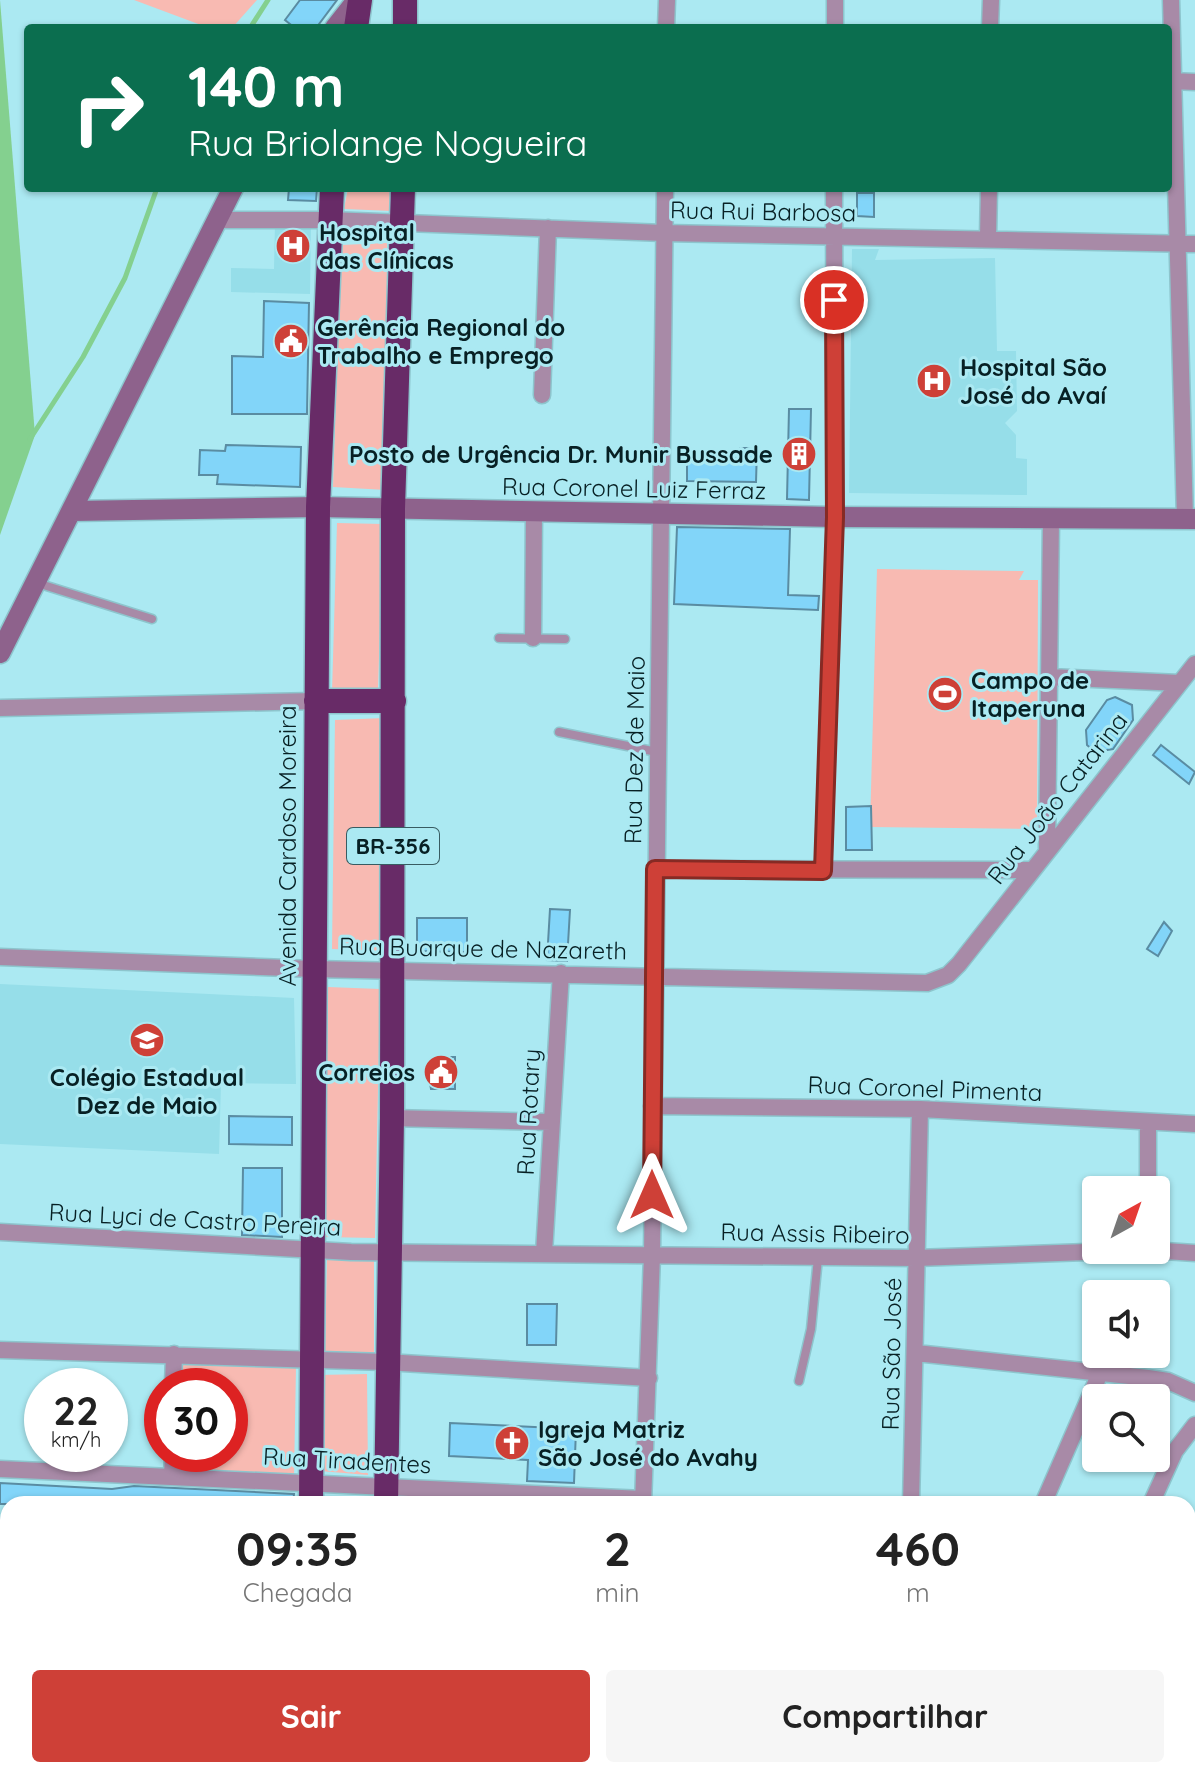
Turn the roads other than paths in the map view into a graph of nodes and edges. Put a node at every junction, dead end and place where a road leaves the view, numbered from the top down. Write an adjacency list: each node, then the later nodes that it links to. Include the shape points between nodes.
1 (359, 0): 7 (street); 8 (highway)
2 (405, 0): 9 (highway)
3 (667, 0): 10 (street)
4 (835, 0): 11 (street)
5 (991, 0): 12 (street)
6 (1171, 0): 13 (street)
7 (338, 24)
8 (356, 24)
9 (405, 24)
10 (666, 24)
11 (835, 24)
12 (990, 24)
13 (1172, 24)
14 (1172, 40): 15 (street)
15 (1173, 81): 16 (street); 30 (street)
16 (1195, 82)
17 (231, 192): 23 (street)
18 (332, 192): 24 (highway, Avenida Cardoso Moreira / BR-356)
19 (403, 192): 25 (highway, BR-356)
20 (665, 192): 27 (street, Rua Dez de Maio)
21 (834, 192): 29 (street)
22 (989, 192): 28 (street)
23 (216, 220): 24 (street, Rua Rui Barbosa); 35 (street)
24 (329, 220): 25 (street, Rua Rui Barbosa); 33 (highway, Avenida Cardoso Moreira / BR-356)
25 (402, 223): 26 (street, Rua Rui Barbosa); 34 (highway, BR-356)
26 (548, 228): 27 (street, Rua Rui Barbosa); 32 (street)
27 (664, 233): 29 (street, Rua Rui Barbosa); 37 (street, Rua Dez de Maio)
28 (988, 237): 29 (street, Rua Rui Barbosa); 30 (street, Rua Rui Barbosa)
29 (834, 238): 38 (street)
30 (1176, 243): 31 (street, Rua Rui Barbosa); 40 (street)
31 (1195, 244)
32 (542, 395)
33 (318, 507): 34 (street, Rua Coronel Luiz Ferraz); 35 (street, Rua Coronel Luiz Ferraz); 51 (highway, Avenida Cardoso Moreira / BR-356)
34 (393, 509): 36 (street, Rua Coronel Luiz Ferraz); 52 (highway, BR-356)
35 (72, 511): 41 (street)
36 (534, 512): 37 (street, Rua Coronel Luiz Ferraz); 45 (street)
37 (663, 514): 38 (street, Rua Coronel Luiz Ferraz); 55 (street, Rua Dez de Maio)
38 (835, 517): 39 (street, Rua Coronel Luiz Ferraz); 59 (street)
39 (1051, 519): 40 (street, Rua Coronel Luiz Ferraz); 49 (street)
40 (1190, 519)
41 (37, 583): 42 (lane); 43 (street); 47 (street)
42 (152, 619)
43 (0, 624)
44 (499, 638): 45 (lane)
45 (533, 638): 46 (lane)
46 (565, 639)
47 (0, 653)
48 (1195, 664): 50 (street, Rua João Catarina)
49 (1050, 677): 50 (street); 56 (street)
50 (1179, 683): 56 (street, Rua João Catarina)
51 (316, 701): 52 (highway); 53 (street); 62 (highway, Avenida Cardoso Moreira / BR-356)
52 (394, 701): 63 (highway, BR-356)
53 (0, 708)
54 (559, 732): 55 (lane)
55 (657, 752): 57 (street, Rua Dez de Maio)
56 (1047, 848): 58 (street, Rua João Catarina)
57 (655, 869): 59 (street); 65 (street, Rua Dez de Maio)
58 (1030, 870): 59 (street); 61 (street, Rua João Catarina)
59 (823, 871)
60 (0, 957): 62 (street, Rua Buarque de Nazareth)
61 (959, 964): 65 (street, Rua Buarque de Nazareth, via 927,983)
62 (314, 969): 63 (street, Rua Buarque de Nazareth); 74 (highway, Avenida Cardoso Moreira / BR-356)
63 (392, 969): 64 (street, Rua Buarque de Nazareth); 68 (highway, BR-356)
64 (561, 973): 65 (street, Rua Buarque de Nazareth); 69 (street, Rua Rotary)
65 (652, 976): 66 (street, Rua Dez de Maio)
66 (652, 1106): 67 (street, Rua Coronel Pimenta); 80 (street, Rua Dez de Maio)
67 (920, 1109): 70 (street, Rua Coronel Pimenta); 82 (street, Rua São José)
68 (392, 1118): 69 (street); 76 (highway, BR-356)
69 (551, 1122): 78 (street, Rua Rotary)
70 (1148, 1123): 71 (street, Rua Coronel Pimenta); 72 (street)
71 (1195, 1124)
72 (1148, 1176)
73 (0, 1232): 74 (street, Rua Lyci de Castro Pereira)
74 (310, 1250): 76 (street, Rua Lyci de Castro Pereira); 86 (highway, Avenida Cardoso Moreira / BR-356)
75 (1170, 1251): 79 (street, Rua Assis Ribeiro)
76 (388, 1252): 78 (street, Rua Assis Ribeiro); 87 (highway, BR-356)
77 (1082, 1252): 82 (street, Rua Assis Ribeiro)
78 (544, 1253): 80 (street, Rua Assis Ribeiro)
79 (1195, 1253)
80 (652, 1255): 81 (street, Rua Assis Ribeiro); 90 (street, Rua Dez de Maio)
81 (819, 1257): 82 (street, Rua Assis Ribeiro); 91 (lane)
82 (916, 1258): 84 (street, Rua São José)
83 (0, 1350): 85 (street)
84 (916, 1353): 89 (street); 101 (street, Rua São José)
85 (174, 1354): 86 (street); 88 (street)
86 (309, 1362): 87 (street); 97 (highway, Avenida Cardoso Moreira / BR-356)
87 (386, 1362): 90 (street); 98 (highway, BR-356)
88 (174, 1368)
89 (1101, 1371): 92 (street, via 1168,1381); 102 (street)
90 (649, 1378): 100 (street, Rua Dez de Maio)
91 (799, 1381)
92 (1195, 1393)
93 (1195, 1425): 103 (street, via 1175,1451)
94 (0, 1469): 96 (street, Rua Tiradentes)
95 (172, 1472): 96 (street)
96 (172, 1476): 97 (street, Rua Tiradentes)
97 (311, 1493): 98 (street, Rua Tiradentes)
98 (386, 1495): 99 (street, Rua Tiradentes)
99 (423, 1496)
100 (643, 1496)
101 (911, 1496)
102 (1046, 1496)
103 (1155, 1496)

